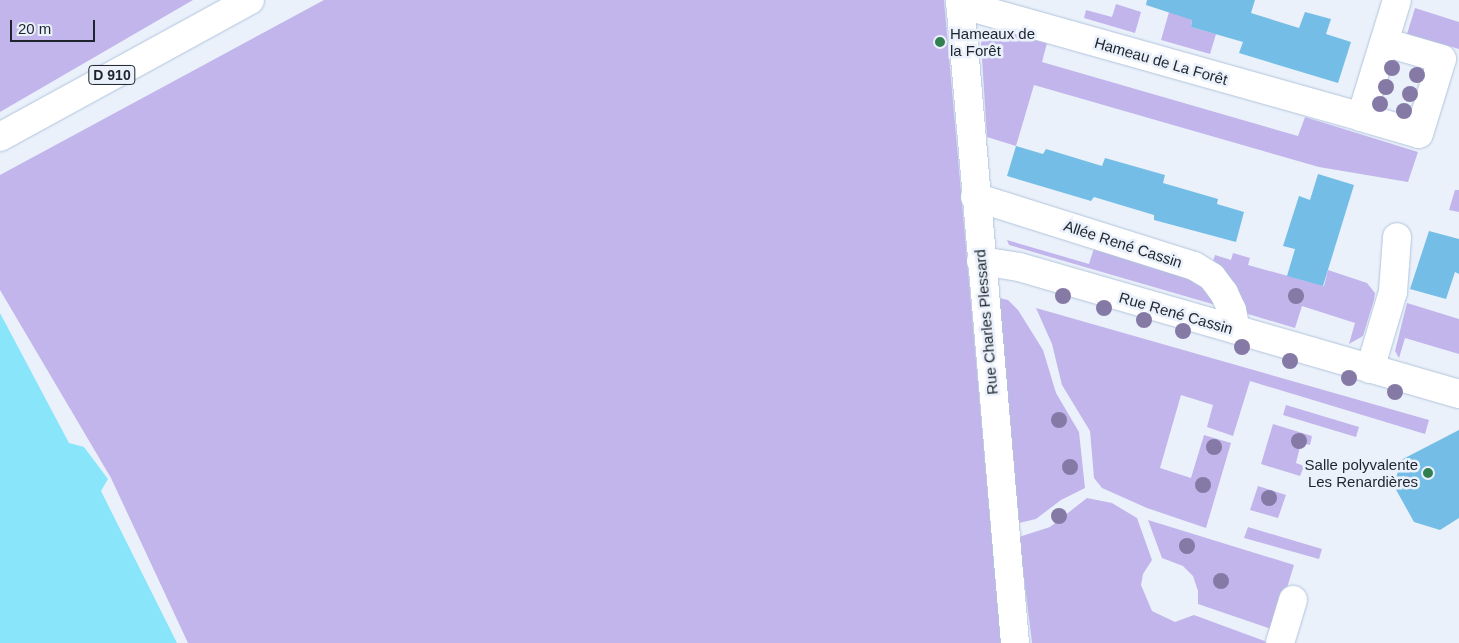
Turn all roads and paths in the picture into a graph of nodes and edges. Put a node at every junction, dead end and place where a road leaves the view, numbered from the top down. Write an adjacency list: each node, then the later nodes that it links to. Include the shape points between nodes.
1 (250, 0): 4 (street, D 910)
2 (1397, 0): 5 (street)
3 (960, 2): 6 (street, Hameau de La Forêt); 8 (street, Rue Charles Plessard)
4 (233, 6): 7 (street, D 910)
5 (1384, 42): 6 (street); 6 (street, Hameau de La Forêt, via 1442,59 1419,134)
6 (1361, 117)
7 (0, 138)
8 (976, 197): 10 (street, Rue Charles Plessard); 11 (street, Allée René Cassin, via 1194,266 1212,277 1224,293)
9 (1398, 237): 12 (street, via 1393,292)
10 (981, 261): 11 (street, Rue René Cassin, via 1019,267); 15 (street, Rue Charles Plessard)
11 (1236, 330): 12 (street, Rue René Cassin)
12 (1370, 369): 13 (street, Rue René Cassin)
13 (1459, 394)
14 (1293, 600): 16 (street)
15 (1015, 643)
16 (1280, 643)

